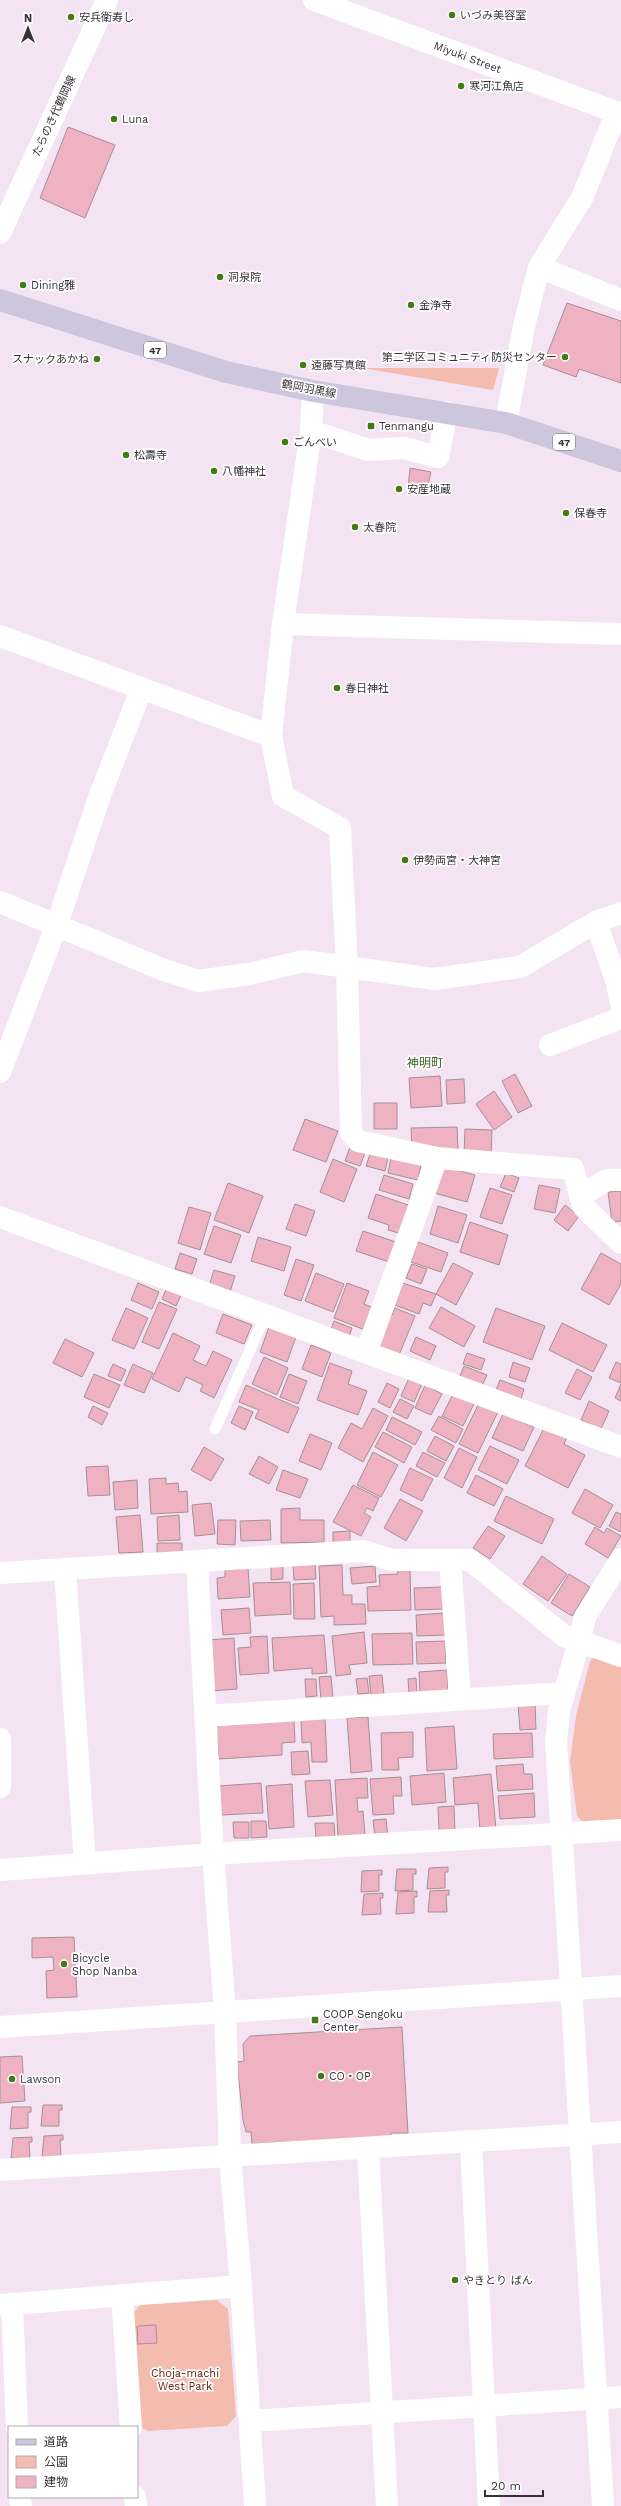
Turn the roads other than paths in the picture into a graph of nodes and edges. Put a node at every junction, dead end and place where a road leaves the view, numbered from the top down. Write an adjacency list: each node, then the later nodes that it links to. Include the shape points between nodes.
1 (107, 0): 4 (street, たらのき代鶴岡線)
2 (314, 0): 3 (street, Miyuki Street)
3 (619, 113): 5 (street, via 582,198)
4 (0, 233)
5 (539, 267): 7 (street); 10 (street, via 524,326)
6 (0, 300): 8 (main road, 鶴岡羽黒線 / 47, via 226,372)
7 (621, 300)
8 (313, 391): 9 (main road, 鶴岡羽黒線 / 47); 11 (street)
9 (447, 412): 10 (main road, 鶴岡羽黒線 / 47); 11 (street, via 438,457 404,448 368,450)
10 (506, 423): 12 (main road, 鶴岡羽黒線 / 47)
11 (311, 431): 13 (street)
12 (621, 461)
13 (283, 624): 14 (street); 17 (street)
14 (621, 634)
15 (0, 636): 16 (street)
16 (141, 690): 17 (street); 21 (street, via 100,794)
17 (271, 736): 22 (street, via 283,796 340,828)
18 (0, 902): 21 (street)
19 (621, 913): 20 (street)
20 (596, 922): 22 (street, via 520,967 434,979); 23 (street, via 617,983)
21 (57, 924): 22 (street, via 164,970 198,981 249,974 304,961); 26 (street)
22 (347, 968): 27 (street, via 351,1133 358,1141)
23 (621, 1003)
24 (621, 1018): 25 (street)
25 (550, 1046)
26 (0, 1072)
27 (437, 1158): 29 (street, via 573,1169); 33 (street)
28 (621, 1180): 29 (street, via 607,1180)
29 (580, 1196): 31 (street, via 583,1206)
30 (0, 1217): 32 (street)
31 (621, 1243)
32 (265, 1316): 33 (street); 34 (lane)
33 (366, 1353): 35 (street)
34 (215, 1429)
35 (621, 1448)
36 (621, 1559): 41 (street, via 585,1617)
37 (450, 1560): 38 (street, via 392,1560 363,1551); 41 (street, via 470,1560 564,1636); 44 (street)
38 (197, 1562): 39 (street); 45 (street)
39 (65, 1569): 40 (street); 51 (street)
40 (0, 1574)
41 (579, 1642): 42 (street); 43 (street)
42 (621, 1656)
43 (564, 1693): 44 (street); 49 (street, via 559,1711 556,1742)
44 (460, 1699): 45 (street)
45 (205, 1716): 50 (street)
46 (0, 1739): 47 (street)
47 (0, 1787)
48 (621, 1830): 49 (street)
49 (561, 1833): 50 (street); 54 (street)
50 (213, 1854): 51 (street); 55 (street)
51 (85, 1863): 52 (street)
52 (0, 1870)
53 (621, 1986): 54 (street)
54 (570, 1989): 55 (street); 58 (street)
55 (225, 2012): 56 (street); 61 (street)
56 (0, 2027)
57 (621, 2132): 58 (street)
58 (579, 2135): 59 (street); 67 (street)
59 (471, 2141): 60 (street); 68 (street)
60 (368, 2148): 61 (street); 69 (street)
61 (230, 2156): 62 (street); 63 (street)
62 (0, 2170)
63 (241, 2286): 64 (street); 70 (street)
64 (122, 2295): 65 (street); 72 (street)
65 (6, 2304): 71 (street)
66 (621, 2397): 67 (street)
67 (596, 2398): 68 (street); 76 (street)
68 (483, 2406): 69 (street); 75 (street)
69 (381, 2412): 70 (street); 74 (street)
70 (250, 2421): 73 (street)
71 (17, 2426)
72 (131, 2426)
73 (255, 2506)
74 (387, 2506)
75 (489, 2506)
76 (603, 2506)

